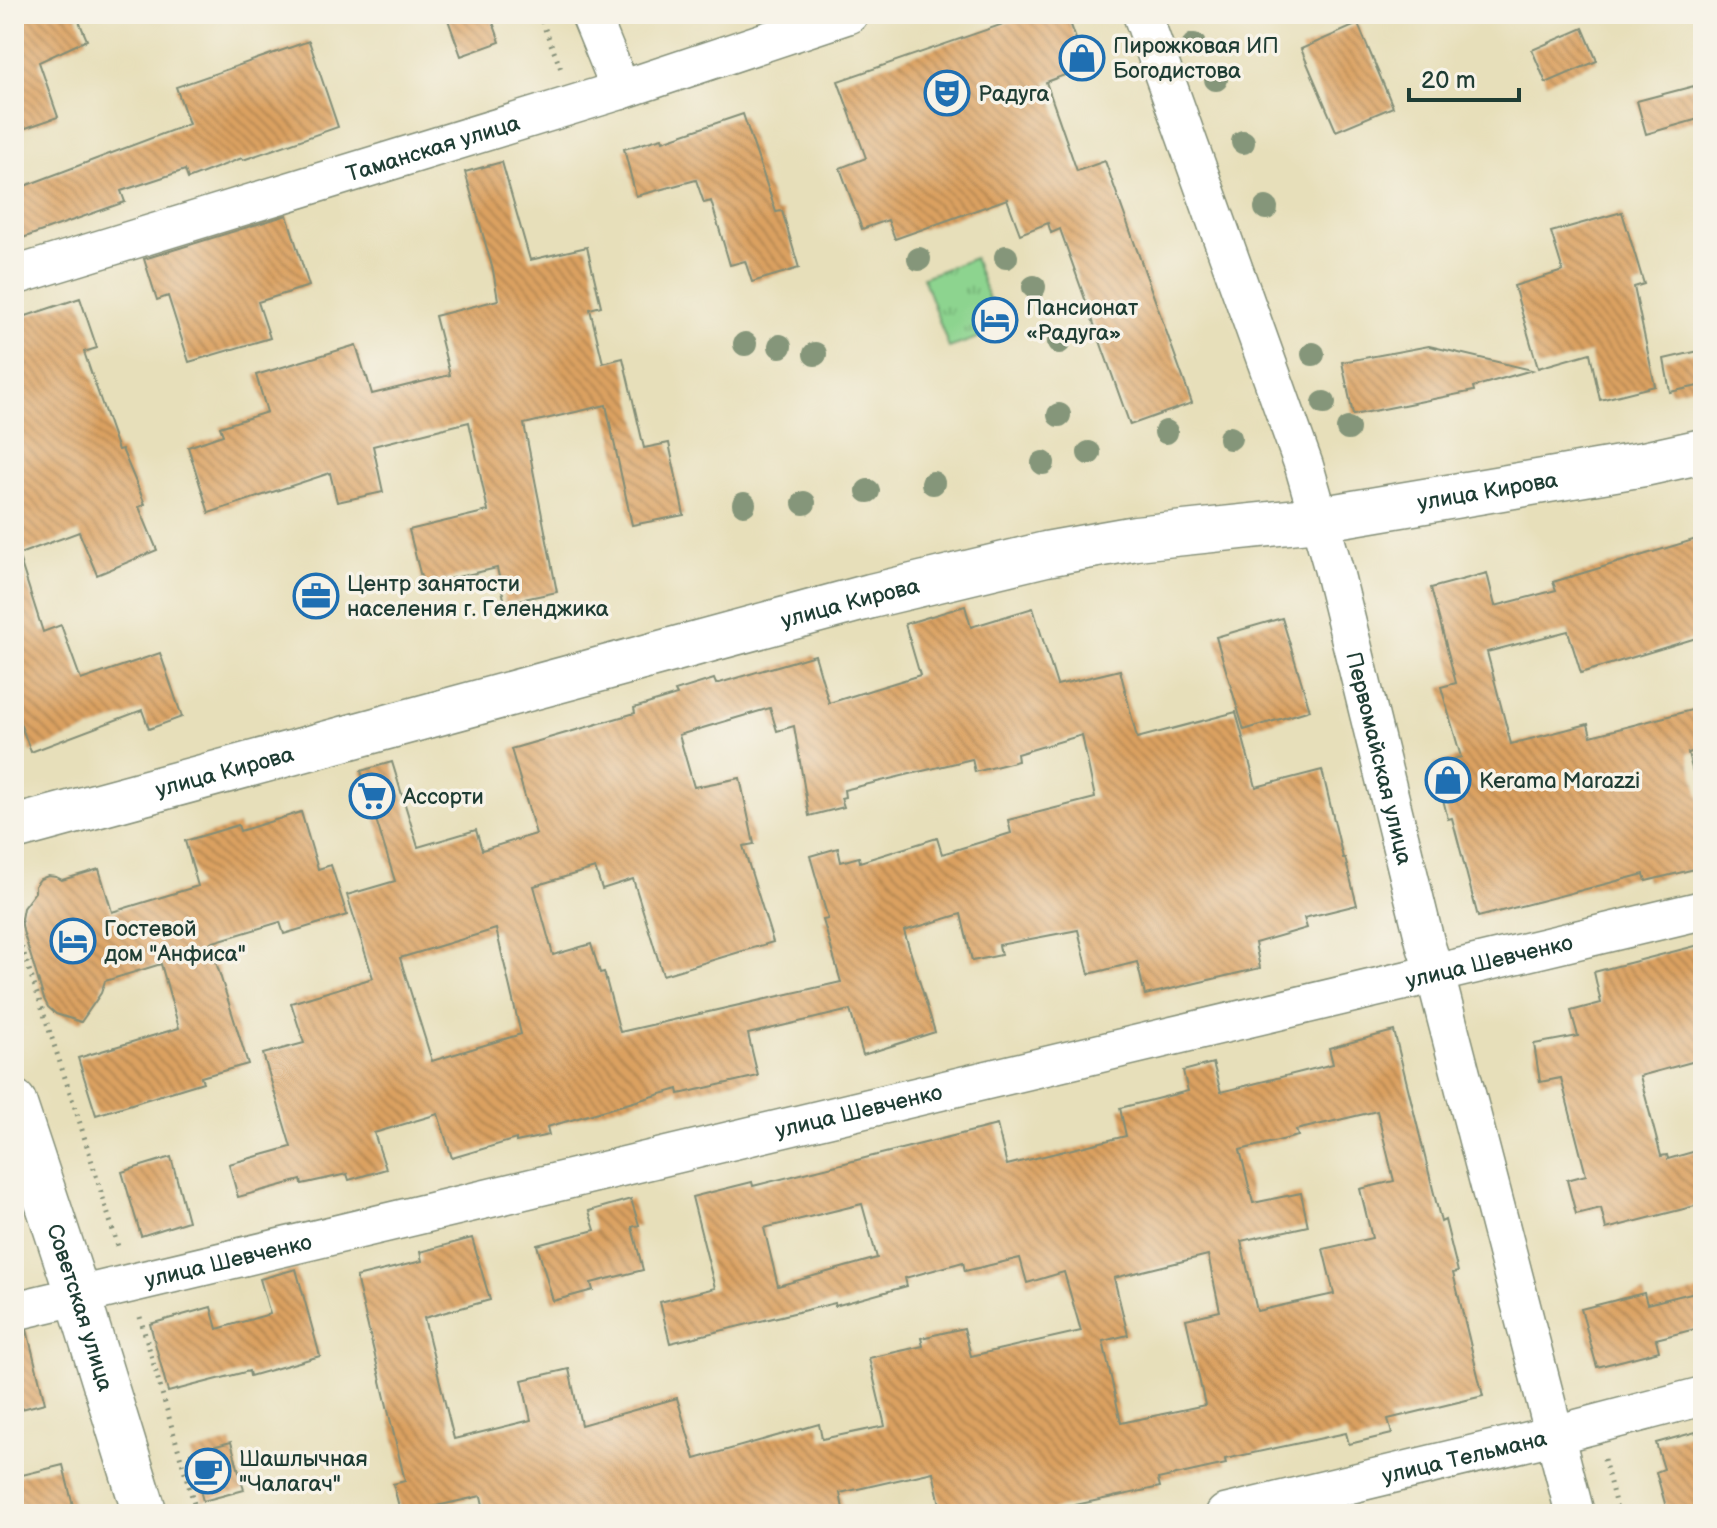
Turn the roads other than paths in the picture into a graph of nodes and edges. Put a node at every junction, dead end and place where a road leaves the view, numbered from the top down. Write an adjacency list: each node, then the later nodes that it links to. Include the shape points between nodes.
1 (590, 14): 4 (street)
2 (849, 14): 4 (street, Таманская улица)
3 (1142, 14): 7 (street, Первомайская улица, via 1304,466)
4 (621, 90): 5 (street, Таманская улица)
5 (14, 276)
6 (1703, 451): 7 (main road, улица Кирова)
7 (1318, 519): 8 (main road, улица Кирова, via 1136,538 1032,557); 10 (street, Первомайская улица)
8 (14, 828)
9 (1703, 910): 10 (street, улица Шевченко)
10 (1435, 974): 12 (street, улица Шевченко); 15 (street, Первомайская улица)
11 (14, 1102): 12 (main road, Советская улица)
12 (78, 1296): 13 (street, улица Шевченко); 16 (main road, Советская улица)
13 (14, 1311)
14 (1703, 1396): 15 (street, улица Тельмана)
15 (1554, 1435): 17 (street, улица Тельмана); 18 (street, Первомайская улица)
16 (145, 1514)
17 (1225, 1514)
18 (1575, 1514)

